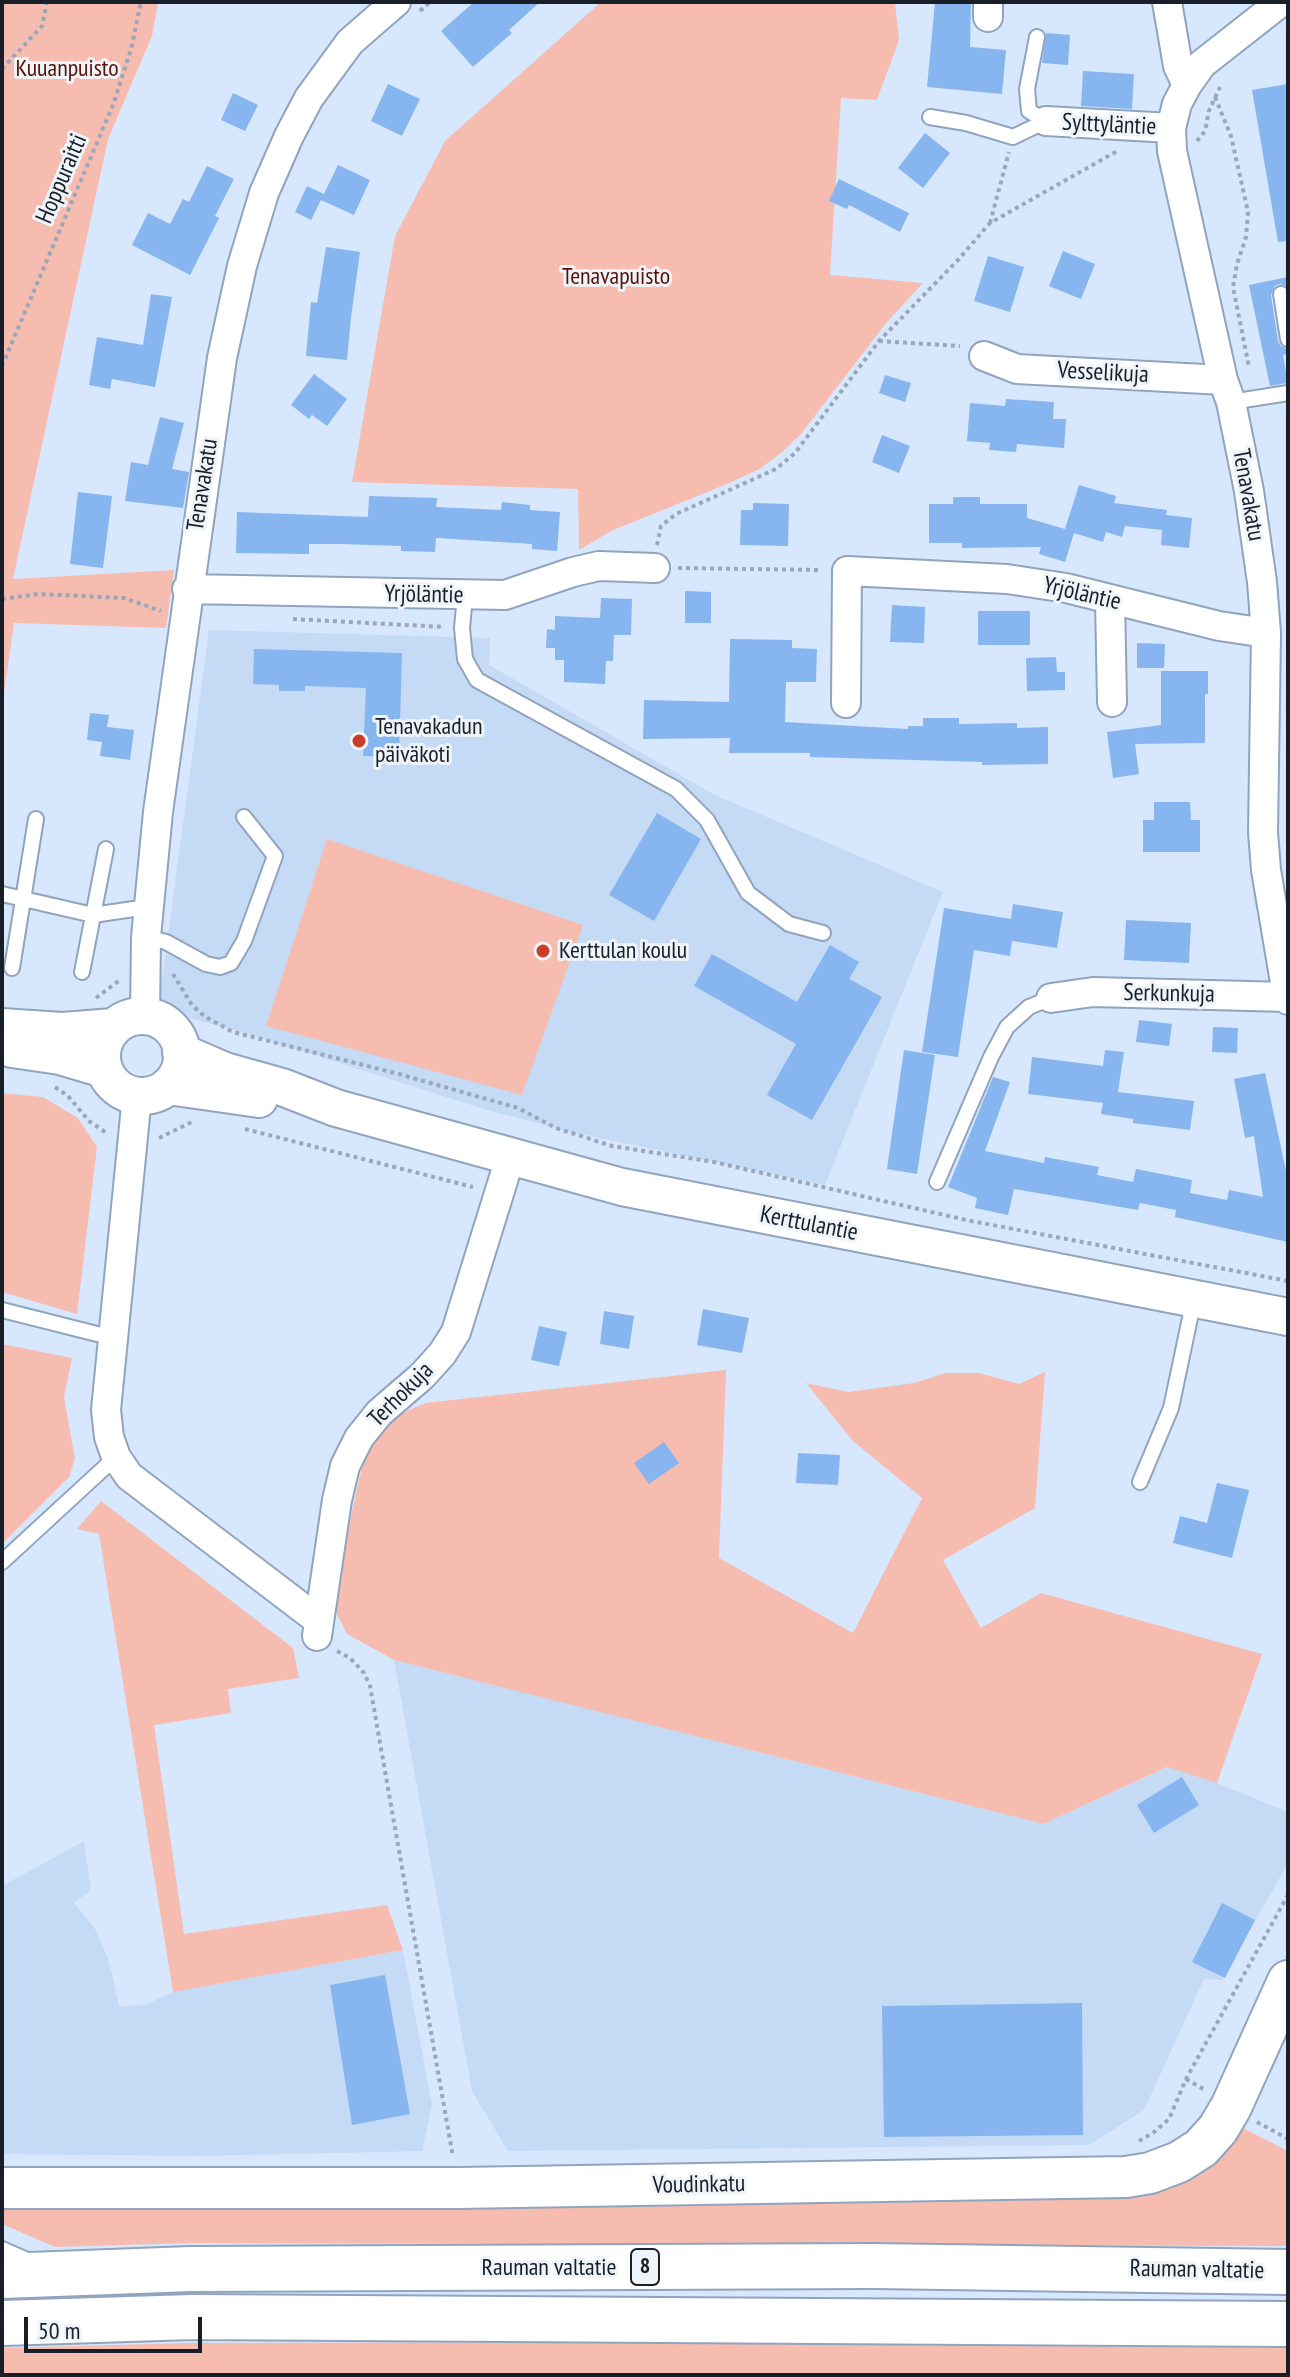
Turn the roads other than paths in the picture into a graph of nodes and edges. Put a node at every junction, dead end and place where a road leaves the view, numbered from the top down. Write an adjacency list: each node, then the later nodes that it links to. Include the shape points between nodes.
1 (1167, 2): 5 (street, via 1178,66)
2 (1281, 2): 5 (street)
3 (408, 7): 16 (street, Tenavakatu, via 350,42 309,98 264,193 222,358)
4 (1037, 37): 7 (lane, via 1027,89 1029,111)
5 (1204, 76): 8 (street, via 1177,104)
6 (930, 117): 7 (lane, via 1013,137)
7 (1046, 121): 8 (street, Sylttyläntie)
8 (1172, 140): 13 (street, Tenavakatu)
9 (1281, 294): 10 (lane)
10 (1286, 316): 11 (lane)
11 (1288, 339)
12 (984, 356): 13 (street, Vesselikuja, via 1017,369)
13 (1236, 393): 14 (lane); 19 (street, Tenavakatu)
14 (1288, 393)
15 (655, 568): 17 (street, Yrjöläntie, via 599,566 505,595)
16 (187, 589): 17 (street, Yrjöläntie); 27 (street, Tenavakatu)
17 (465, 596): 29 (lane, via 465,659 477,680 676,789 707,820 748,893 789,924)
18 (1110, 600): 19 (street, Yrjöläntie); 20 (street); 21 (street, Yrjöläntie, via 1007,579 847,571)
19 (1266, 633): 34 (street, Tenavakatu, via 1263,832)
20 (1112, 702)
21 (846, 703)
22 (244, 817): 30 (lane, via 275,856 231,963 206,964)
23 (36, 819): 26 (lane)
24 (106, 849): 28 (lane)
25 (2, 894): 26 (lane)
26 (23, 899): 28 (lane); 31 (lane)
27 (147, 907): 28 (lane); 30 (street, Tenavakatu)
28 (93, 915): 32 (lane)
29 (823, 933)
30 (156, 939): 35 (street, Tenavakatu)
31 (12, 968)
32 (82, 972)
33 (1051, 998): 34 (street, Serkunkuja, via 1093,992); 43 (lane, via 1029,1007 1007,1027)
34 (1288, 998)
35 (129, 1022): 36 (street, via 62,1031); 38 (street, via 155,1018 172,1029); 39 (street, via 102,1047)
36 (2, 1027)
37 (2, 1048): 39 (street)
38 (181, 1052): 40 (street, via 180,1067); 41 (street, Kerttulantie)
39 (104, 1069): 40 (street, via 116,1088)
40 (152, 1091): 41 (street, Kerttulantie); 47 (street, via 134,1139)
41 (336, 1108): 42 (street, Kerttulantie)
42 (510, 1158): 44 (street, Kerttulantie, via 622,1187); 48 (street, Terhokuja, via 456,1332 422,1376 379,1413 345,1466 317,1630 129,1476)
43 (937, 1182)
44 (1194, 1298): 46 (street, Kerttulantie); 49 (lane, via 1171,1408)
45 (2, 1310): 47 (lane)
46 (1288, 1317)
47 (113, 1338): 48 (street, via 106,1410)
48 (116, 1457): 50 (lane)
49 (1140, 1482)
50 (2, 1562)
51 (1288, 1981): 52 (main road, Voudinkatu, via 1218,2129 1201,2148 1150,2173 1094,2180)
52 (2, 2188)
53 (2, 2249): 55 (lane)
54 (1288, 2272): 55 (highway, Rauman valtatie / 8, via 873,2266)
55 (57, 2274): 56 (highway, Rauman valtatie / 8)
56 (2, 2276)
57 (2, 2323): 58 (highway, Rauman valtatie / 8, via 224,2317)
58 (1288, 2324)

